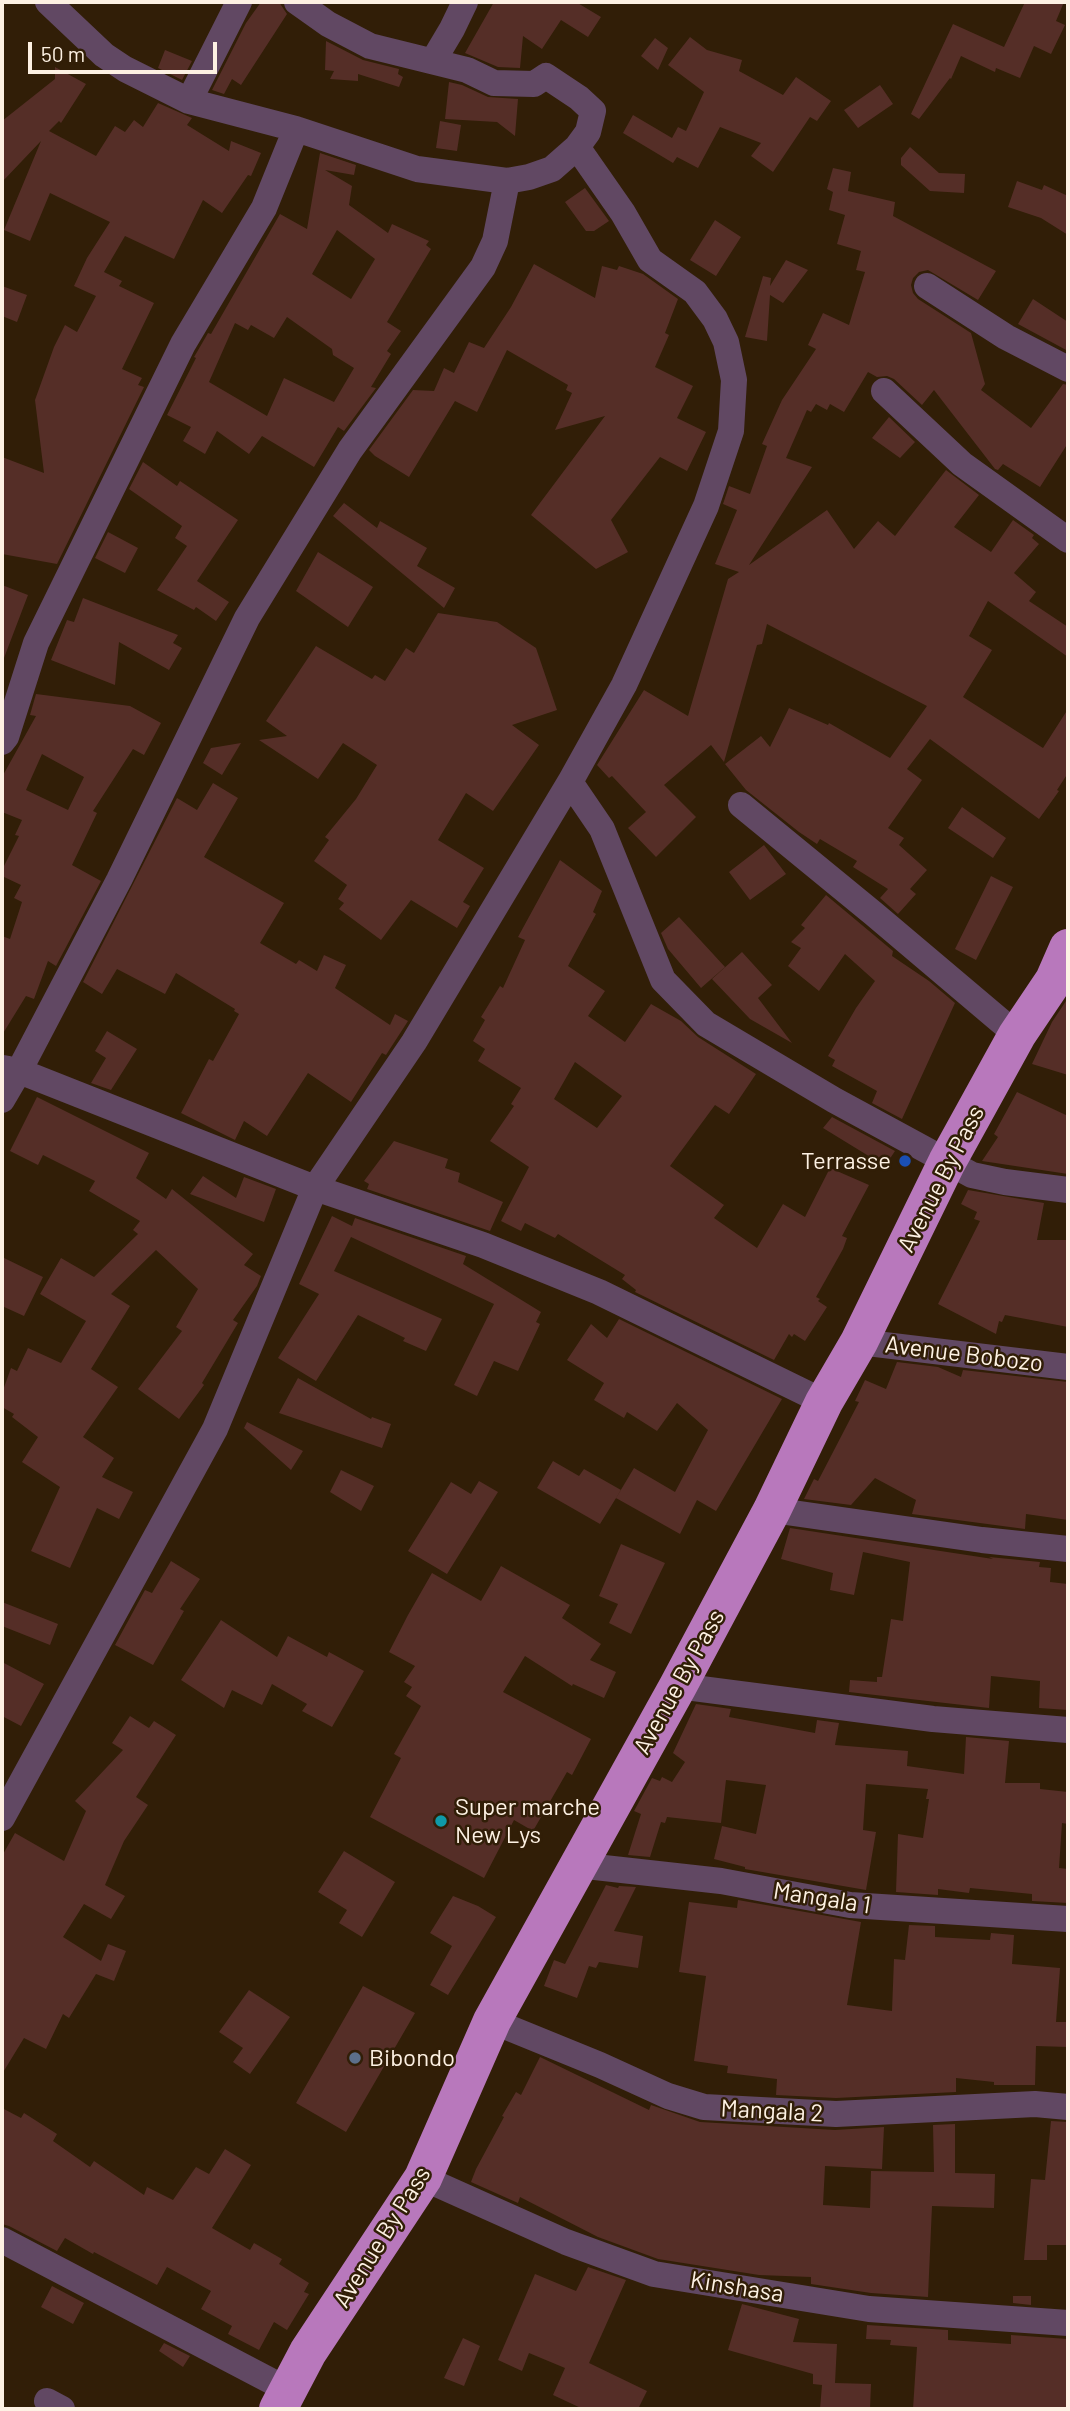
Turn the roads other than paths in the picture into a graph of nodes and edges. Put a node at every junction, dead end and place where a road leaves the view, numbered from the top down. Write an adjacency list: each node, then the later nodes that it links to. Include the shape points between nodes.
1 (48, 2): 6 (street, via 104,55)
2 (239, 2): 6 (street)
3 (297, 2): 5 (street, via 370,46)
4 (465, 2): 5 (street)
5 (433, 61): 8 (street, via 494,83 534,84 546,76 593,111 588,132)
6 (189, 101): 7 (street)
7 (296, 129): 9 (street, via 417,169); 14 (street, via 264,208 183,344 36,643)
8 (577, 147): 9 (street, via 552,169); 15 (street, via 650,260 706,305 726,342 734,380 731,431 706,506 624,685)
9 (508, 181): 19 (street, via 495,241 483,267 350,450 247,618 119,880)
10 (926, 286): 11 (street, via 1006,337)
11 (1068, 369)
12 (884, 391): 13 (street, via 962,464)
13 (1065, 527)
14 (2, 742)
15 (570, 782): 21 (street, via 602,829 663,980 706,1024); 22 (street, via 414,1042)
16 (741, 805): 18 (street)
17 (1063, 971): 18 (highway, Avenue By Pass)
18 (1017, 1035): 21 (highway, Avenue By Pass)
19 (11, 1070): 20 (street); 22 (street)
20 (2, 1100)
21 (947, 1162): 23 (street, via 972,1175); 24 (highway, Avenue By Pass)
22 (315, 1188): 26 (street, via 484,1245 599,1292); 31 (street, via 215,1429)
23 (1068, 1190)
24 (859, 1342): 25 (street, Avenue Bobozo); 26 (highway, Avenue By Pass)
25 (1068, 1367)
26 (824, 1402): 27 (highway, Avenue By Pass)
27 (772, 1510): 28 (street); 29 (highway, Avenue By Pass)
28 (1068, 1549)
29 (678, 1686): 30 (street, via 933,1719); 32 (highway, Avenue By Pass)
30 (1068, 1730)
31 (2, 1818)
32 (577, 1865): 33 (street, Mangala 1, via 722,1881 850,1905); 34 (highway, Avenue By Pass)
33 (1068, 1919)
34 (492, 2021): 35 (street, Mangala 2, via 704,2107 836,2114 1035,2104); 36 (highway, Avenue By Pass)
35 (1068, 2107)
36 (423, 2178): 38 (street, Kinshasa, via 566,2242 654,2274 869,2309); 39 (highway, Avenue By Pass, via 308,2352)
37 (2, 2240): 39 (street)
38 (1068, 2323)
39 (283, 2399)

